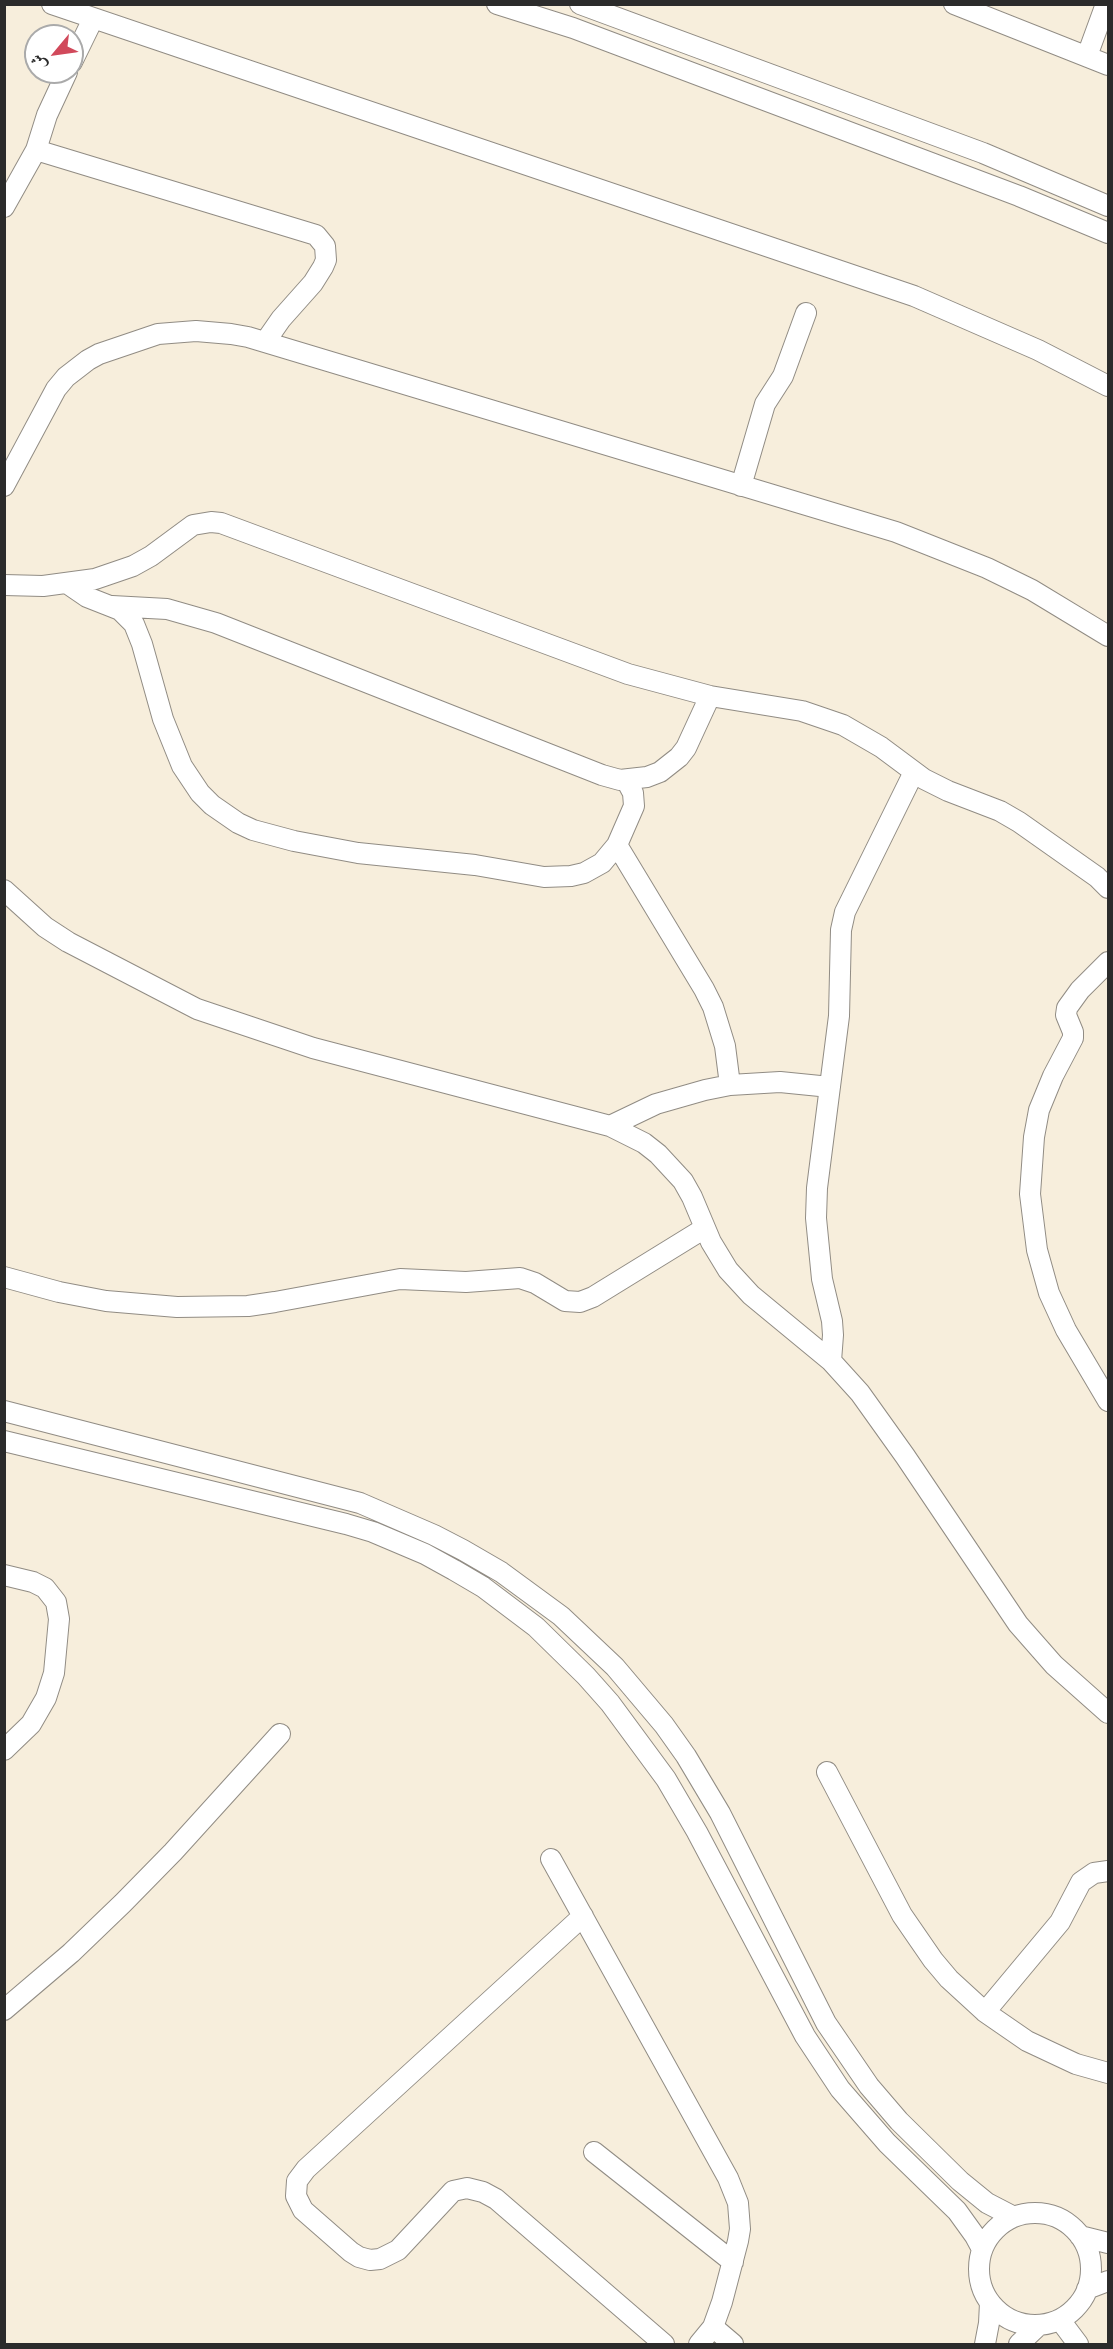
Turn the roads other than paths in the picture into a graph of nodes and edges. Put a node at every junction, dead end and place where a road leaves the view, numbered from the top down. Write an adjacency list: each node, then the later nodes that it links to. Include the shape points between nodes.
1 (52, 4): 6 (street)
2 (498, 4): 14 (street, via 573,28)
3 (580, 4): 12 (street, via 983,153)
4 (954, 4): 8 (street)
5 (1106, 4): 8 (street)
6 (93, 20): 7 (street); 17 (street, via 914,296 1038,350)
7 (84, 38)
8 (1086, 56): 9 (street)
9 (1108, 65)
10 (61, 84): 11 (street)
11 (36, 150): 13 (street); 16 (street, via 316,235 325,246 323,267)
12 (1108, 206)
13 (4, 207)
14 (1108, 233)
15 (806, 313): 19 (street, via 783,376 765,404)
16 (266, 342): 18 (street, via 214,332 177,332 139,340 88,360 56,389); 19 (street)
17 (1108, 386)
18 (4, 486)
19 (741, 486): 23 (street, via 942,549 1032,590)
20 (68, 584): 21 (street); 22 (street, via 87,597); 24 (street, via 133,566 193,525 221,523 628,674)
21 (4, 585)
22 (112, 606): 26 (street, via 166,609 216,623 602,775); 27 (street, via 128,616 138,633 163,719 182,766 200,793 238,823 320,847 474,865 544,878 593,869)
23 (1108, 636)
24 (710, 696): 25 (street, via 781,706 823,717 862,735); 26 (street, via 679,757 660,772)
25 (914, 772): 28 (street, via 1019,822); 32 (street, via 845,912)
26 (626, 780): 27 (street, via 634,806)
27 (617, 845): 31 (street, via 713,1007 725,1046)
28 (1108, 888)
29 (4, 890): 33 (street, via 45,927 94,958 205,1012 313,1048)
30 (1108, 962): 37 (street, via 1067,1008 1073,1038 1040,1110 1030,1194 1037,1250 1049,1293)
31 (730, 1085): 32 (street, via 780,1082); 33 (street, via 656,1104)
32 (830, 1087): 36 (street, via 816,1218 822,1279 834,1335)
33 (610, 1126): 34 (street, via 644,1143 671,1167 692,1197)
34 (705, 1228): 35 (street, via 580,1302 565,1301 520,1278 466,1282 400,1279 248,1306 177,1307 106,1301); 36 (street, via 739,1283)
35 (4, 1277)
36 (831, 1361): 41 (street, via 875,1413 1018,1623 1054,1665)
37 (1108, 1401)
38 (4, 1411): 52 (street, via 360,1503 463,1550 561,1616 621,1674 686,1756 720,1813 826,2023 869,2086 960,2181 987,2203)
39 (4, 1441): 55 (street, via 372,1532 454,1570 536,1627 610,1703 666,1779 805,2036 840,2089 887,2143 957,2211)
40 (4, 1575): 43 (street, via 45,1588 56,1602 59,1619 54,1674 46,1698 31,1724)
41 (1108, 1713)
42 (280, 1734): 48 (street, via 123,1903)
43 (4, 1750)
44 (827, 1772): 49 (street, via 917,1938 949,1979)
45 (551, 1859): 47 (street)
46 (1108, 1871): 49 (street, via 1094,1873 1081,1882 1060,1922)
47 (583, 1916): 56 (street, via 734,2190 740,2229); 63 (street, via 306,2169 297,2181 296,2196 303,2210 351,2252 370,2260 398,2250 453,2192 467,2188 483,2192)
48 (4, 2010)
49 (985, 2012): 50 (street, via 1049,2053)
50 (1108, 2073)
51 (594, 2152): 56 (street)
52 (1014, 2217): 53 (street, via 1050,2215); 55 (street, via 994,2230)
53 (1080, 2236): 54 (street); 58 (street, via 1091,2270)
54 (1108, 2243)
55 (982, 2249): 59 (street, via 979,2273)
56 (733, 2262): 62 (street)
57 (1108, 2281): 58 (street)
58 (1087, 2289): 60 (street, via 1079,2304)
59 (990, 2303): 61 (street, via 1012,2321); 66 (street)
60 (1060, 2320): 61 (street); 68 (street)
61 (1039, 2325): 67 (street)
62 (712, 2327): 64 (street); 65 (street)
63 (664, 2344)
64 (699, 2344)
65 (733, 2344)
66 (985, 2344)
67 (1018, 2344)
68 (1078, 2344)

